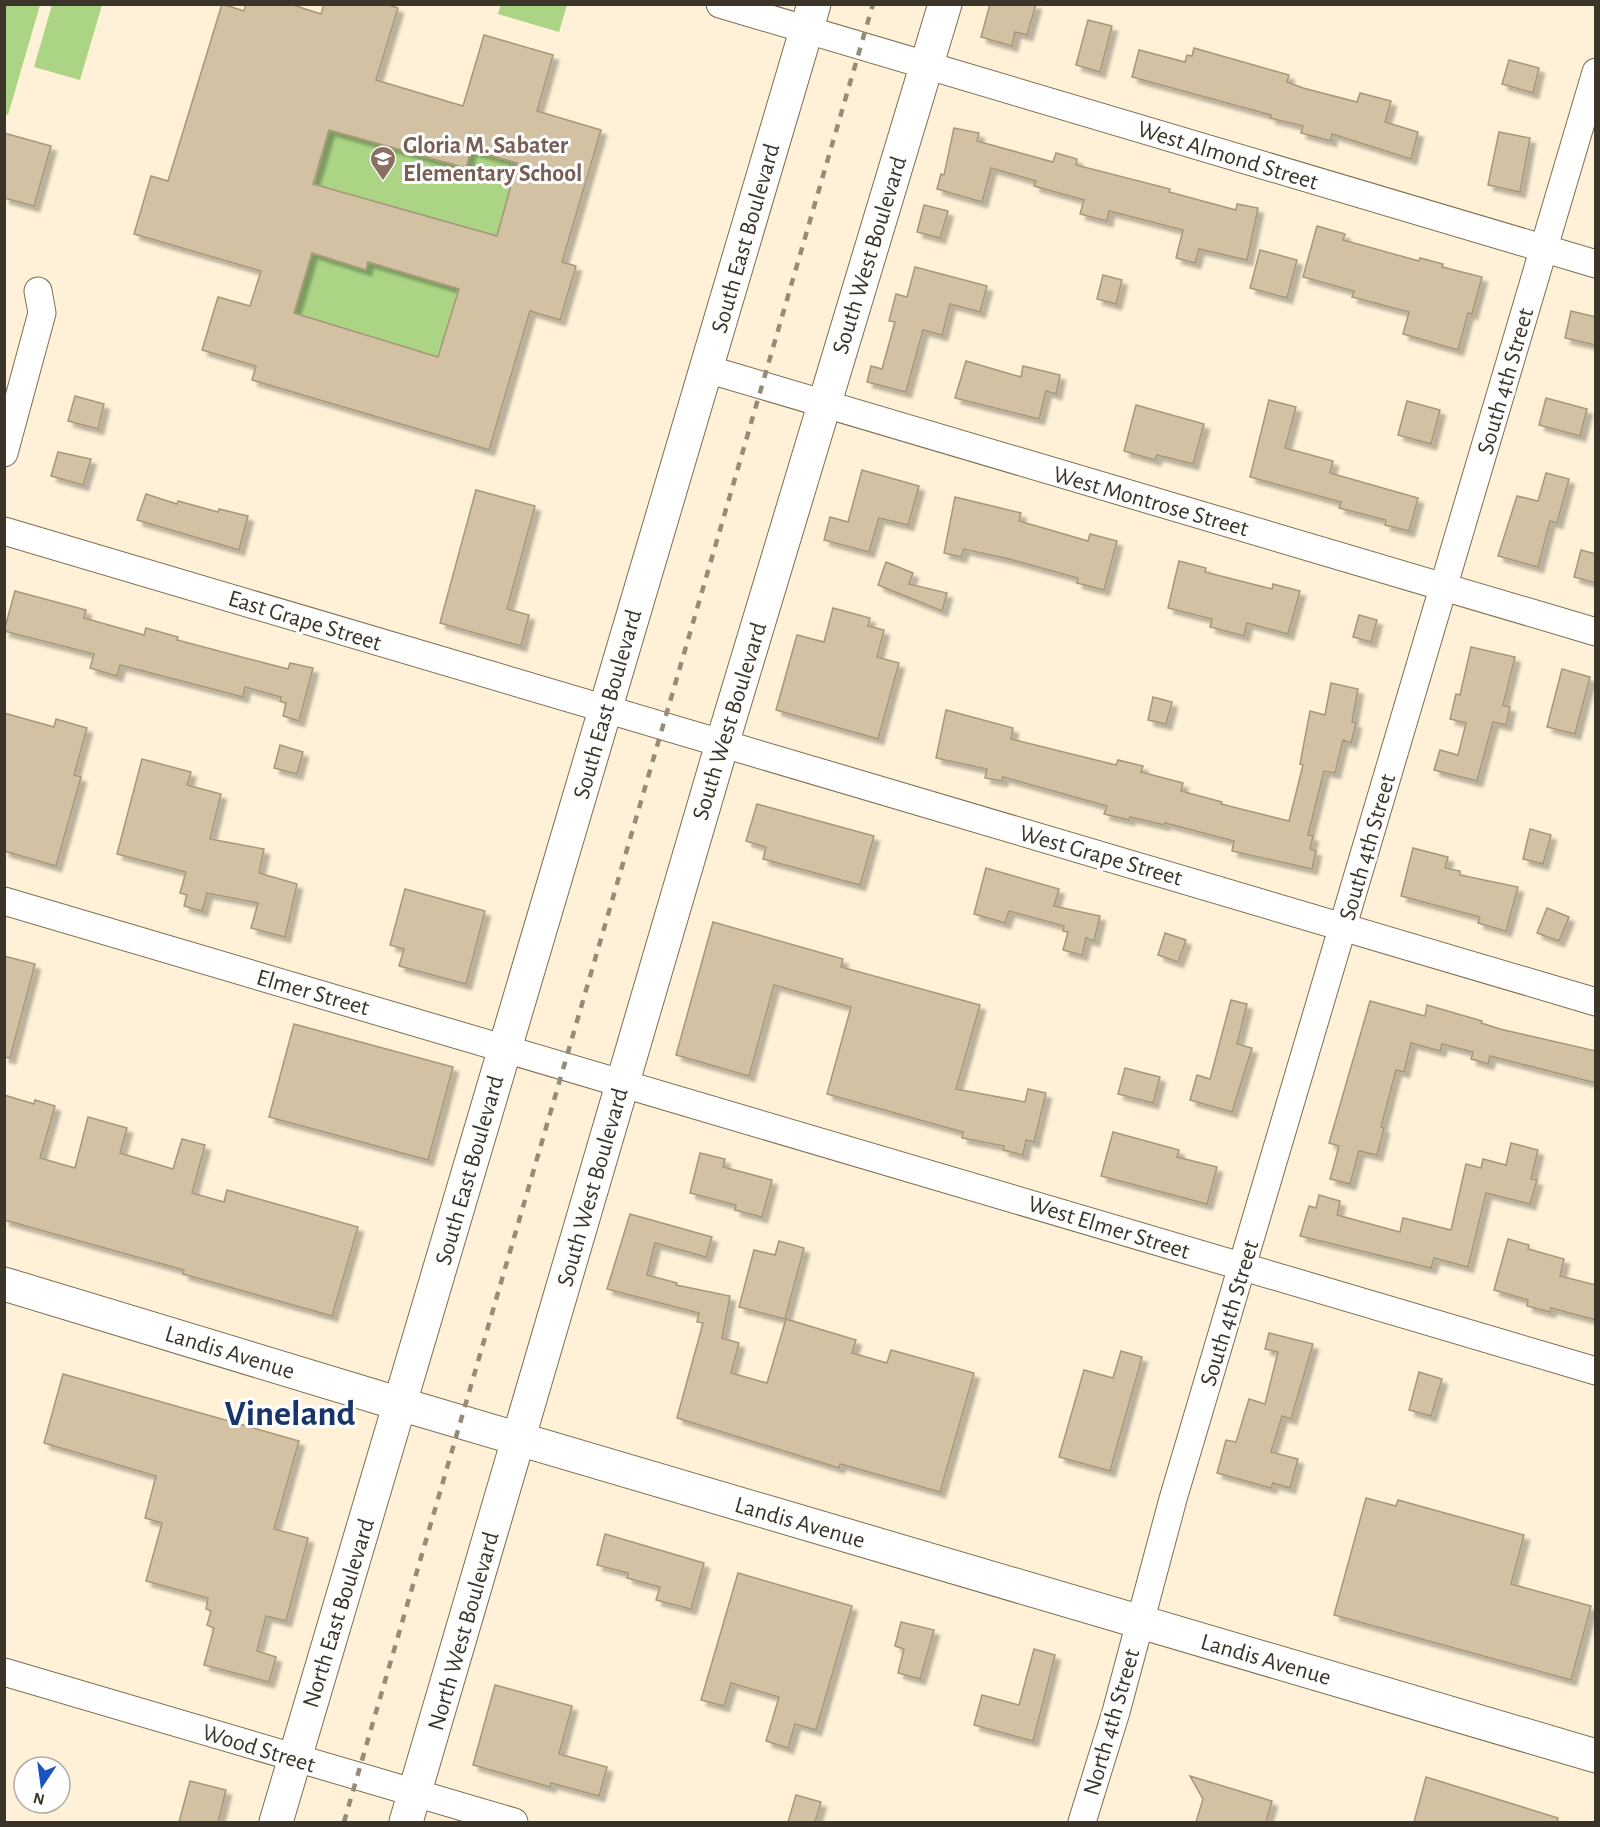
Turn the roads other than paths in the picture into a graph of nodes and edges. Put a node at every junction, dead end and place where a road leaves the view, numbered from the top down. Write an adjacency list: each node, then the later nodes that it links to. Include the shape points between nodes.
1 (720, 4): 3 (street, West Almond Street)
2 (945, 4): 4 (main road, South West Boulevard)
3 (811, 17): 4 (street, West Almond Street, via 860,46); 9 (main road, South East Boulevard)
4 (927, 65): 6 (street, West Almond Street); 10 (main road, South West Boulevard)
5 (1596, 72): 6 (street, South 4th Street)
6 (1544, 249): 7 (street, West Almond Street); 13 (street, South 4th Street)
7 (1596, 264)
8 (38, 291): 11 (street, via 42,313)
9 (707, 369): 10 (street, West Montrose Street); 15 (main road, South East Boulevard)
10 (824, 404): 13 (street, West Montrose Street); 16 (main road, South West Boulevard)
11 (4, 453)
12 (4, 531): 15 (street, East Grape Street)
13 (1444, 587): 14 (street, West Montrose Street); 18 (street, South 4th Street)
14 (1596, 632)
15 (606, 710): 16 (street, West Grape Street); 20 (main road, South East Boulevard)
16 (722, 744): 18 (street, West Grape Street); 21 (main road, South West Boulevard)
17 (4, 901): 20 (street, Elmer Street)
18 (1344, 926): 19 (street, West Grape Street); 22 (street, South 4th Street)
19 (1596, 1002)
20 (506, 1048): 21 (street, Elmer Street); 25 (main road, South East Boulevard)
21 (622, 1082): 22 (street, West Elmer Street); 26 (main road, South West Boulevard)
22 (1242, 1267): 24 (street, West Elmer Street); 27 (street, South 4th Street)
23 (4, 1284): 25 (main road, Landis Avenue)
24 (1596, 1371)
25 (400, 1404): 26 (main road, Landis Avenue); 30 (main road, North East Boulevard)
26 (519, 1439): 27 (main road, Landis Avenue); 31 (main road, North West Boulevard)
27 (1139, 1622): 29 (main road, Landis Avenue); 34 (street, North 4th Street)
28 (4, 1672): 30 (street, Wood Street)
29 (1596, 1756)
30 (295, 1758): 31 (street, Wood Street); 32 (main road, North East Boulevard)
31 (411, 1808): 33 (street, Wood Street)
32 (276, 1822)
33 (514, 1822)
34 (1082, 1822)

